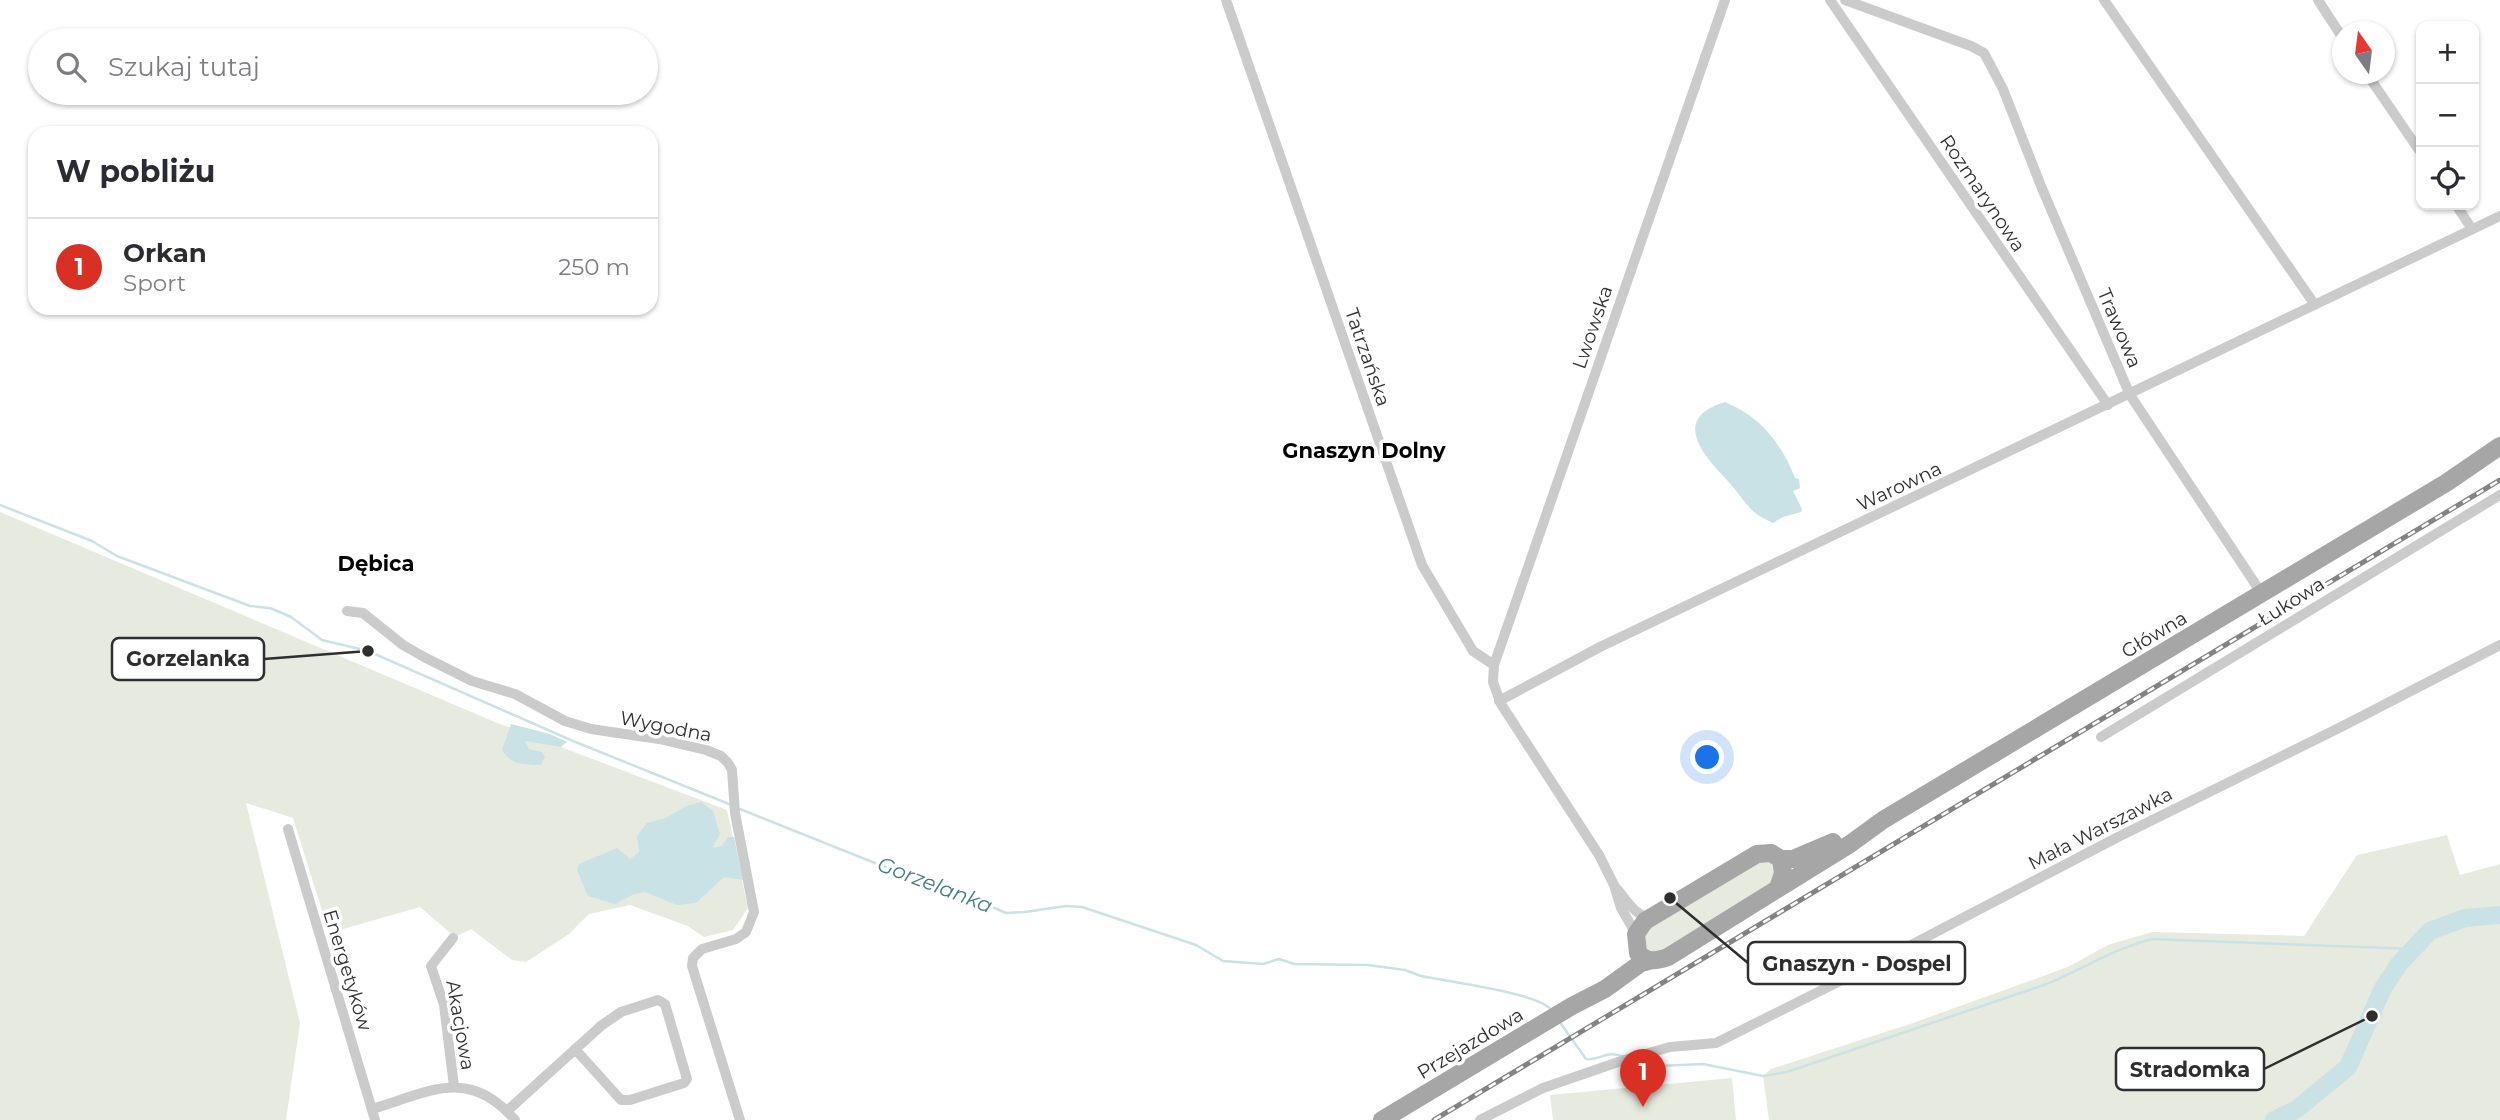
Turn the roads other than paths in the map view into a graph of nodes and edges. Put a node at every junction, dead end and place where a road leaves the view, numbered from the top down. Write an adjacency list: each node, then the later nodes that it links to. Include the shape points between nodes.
1 (1226, 0): 23 (street, Tatrzańska, via 1422,565 1473,651)
2 (1725, 0): 23 (street, Lwowska)
3 (1830, 0): 15 (street, Rozmarynowa)
4 (1845, 0): 14 (street, Trawowa, via 1986,56)
5 (2104, 0): 13 (street)
6 (2318, 0): 7 (street)
7 (2332, 21)
8 (2374, 84): 9 (street)
9 (2417, 147)
10 (2459, 210): 12 (street)
11 (2500, 216): 12 (street, Warowna)
12 (2472, 229): 13 (street, Warowna)
13 (2315, 305): 14 (street, Warowna)
14 (2130, 395): 15 (street, Warowna); 20 (street, Trawowa)
15 (2108, 405): 24 (street, Warowna, via 1600,647)
16 (2500, 446): 18 (main road, Główna)
17 (2500, 458): 18 (main road, Główna)
18 (2446, 483): 20 (main road, Główna)
19 (2500, 495): 25 (street, Łukowa)
20 (2262, 594): 26 (main road, Główna)
21 (347, 611): 39 (street, Wygodna, via 363,613 435,663 515,694 565,721 706,750 728,763 754,912 746,932 702,950 693,958 692,967)
22 (2500, 645): 41 (street, Mała Warszawka, via 1716,1043 1639,1055 1543,1088)
23 (1494, 665): 24 (street)
24 (1499, 701): 29 (street)
25 (2101, 737)
26 (1884, 820): 28 (main road, Główna, via 1813,853); 30 (main road, Główna)
27 (288, 829): 37 (street, Energetyków)
28 (1781, 859): 30 (main road); 31 (main road, Główna, via 1771,853 1757,854)
29 (1614, 886): 31 (street, via 1633,910); 33 (street)
30 (1778, 888): 33 (main road, Główna, via 1668,957 1657,961)
31 (1652, 918): 33 (main road, Przejazdowa, via 1645,921)
32 (453, 938): 35 (street, Akacjowa, via 431,966 444,1005)
33 (1640, 948): 40 (main road, Przejazdowa, via 1576,1004)
34 (575, 1049): 34 (street, via 621,1100 687,1079 662,1000 621,1012); 36 (street)
35 (454, 1086): 36 (street, via 485,1094); 37 (street)
36 (507, 1111): 38 (street)
37 (373, 1114)
38 (515, 1120)
39 (740, 1120)
40 (1382, 1120)
41 (1480, 1120)

